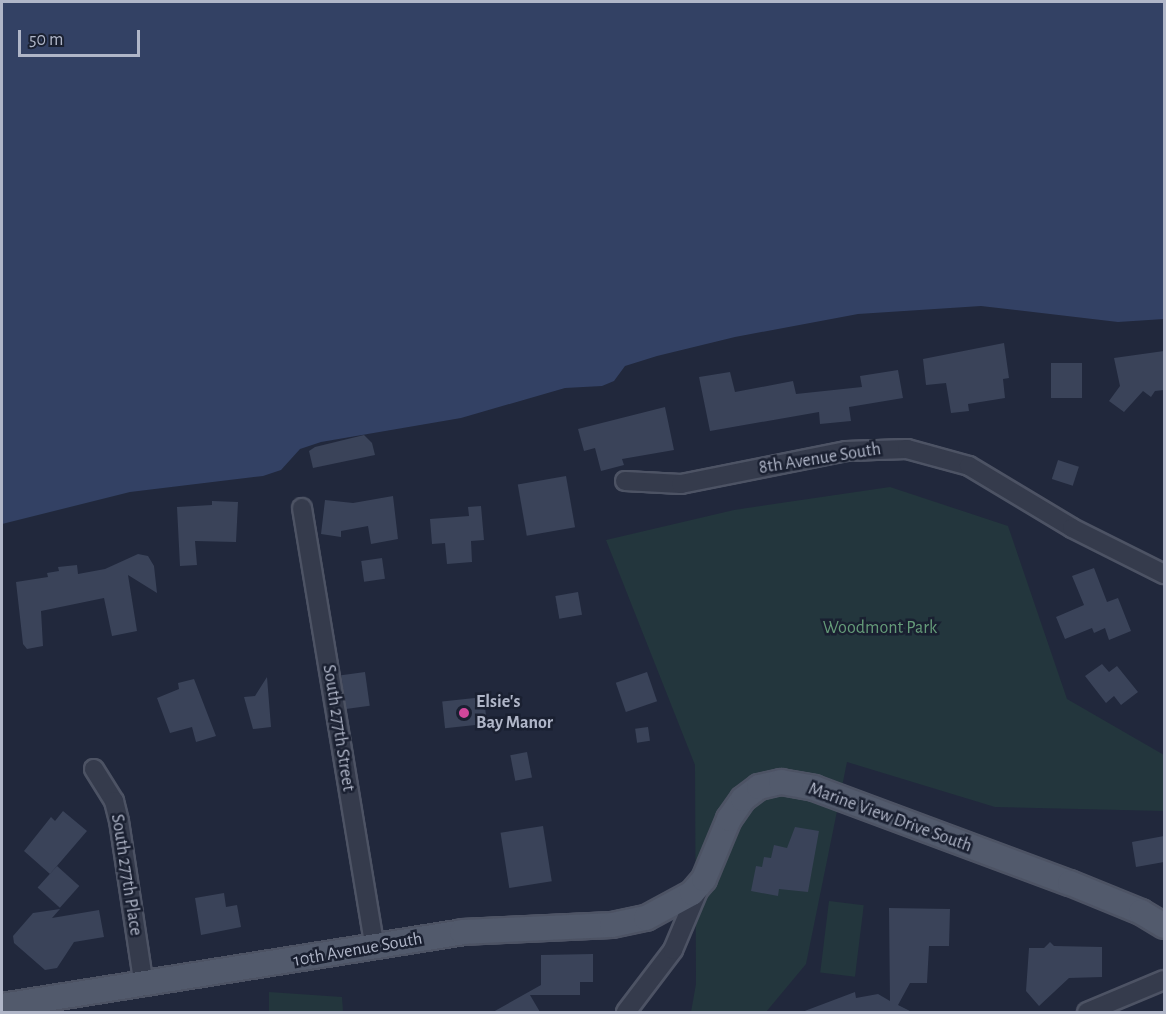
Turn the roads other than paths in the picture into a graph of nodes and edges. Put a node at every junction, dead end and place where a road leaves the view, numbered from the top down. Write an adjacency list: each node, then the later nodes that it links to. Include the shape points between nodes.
1 (625, 482): 3 (street, 8th Avenue South, via 681,484 846,451 916,450 969,466 1090,538)
2 (302, 508): 7 (street, South 277th Street)
3 (1164, 574)
4 (94, 769): 9 (street, South 277th Place, via 114,801 119,821)
5 (704, 879): 6 (main road, Marine View Drive South, via 729,819 743,798 768,783 790,783 814,788 1070,883 1141,912); 7 (main road, 10th Avenue South, via 673,907 629,922 496,929); 11 (street, Marine View Drive South, via 673,950)
6 (1164, 927)
7 (375, 948): 9 (main road, 10th Avenue South)
8 (1164, 980): 12 (street)
9 (144, 986): 10 (main road, 10th Avenue South)
10 (2, 1006)
11 (626, 1012)
12 (1087, 1012)

